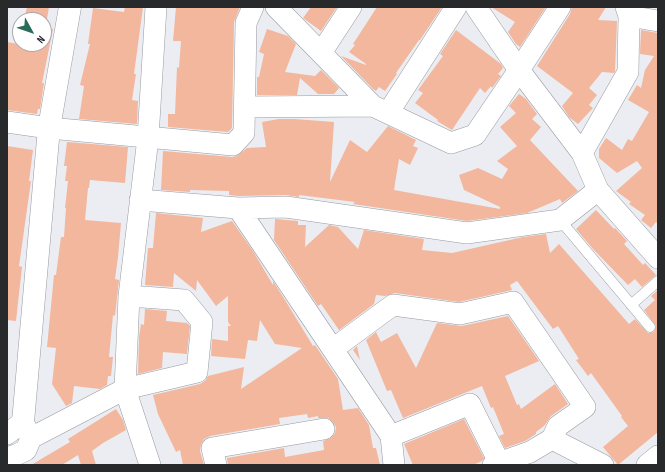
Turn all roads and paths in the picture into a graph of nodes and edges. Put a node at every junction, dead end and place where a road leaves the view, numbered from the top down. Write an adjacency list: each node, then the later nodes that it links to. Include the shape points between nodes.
1 (70, 7): 16 (street)
2 (156, 7): 17 (street)
3 (253, 7): 13 (street, via 246,23)
4 (276, 7): 11 (street)
5 (351, 7): 11 (street)
6 (456, 7): 14 (street)
7 (476, 7): 12 (street)
8 (560, 7): 12 (street)
9 (627, 11): 10 (street); 18 (street, via 628,72)
10 (658, 21)
11 (321, 53): 14 (street)
12 (520, 70): 14 (street, via 475,135 452,143); 18 (street)
13 (245, 107): 14 (street); 17 (street, via 244,133 233,145)
14 (380, 110)
15 (7, 122): 16 (street)
16 (49, 128): 17 (street); 31 (street)
17 (148, 138): 20 (street)
18 (582, 153): 19 (street)
19 (598, 190): 22 (street); 23 (street)
20 (140, 200): 21 (street); 25 (street)
21 (238, 208): 22 (street, via 286,207 467,233); 28 (street)
22 (560, 220): 26 (lane)
23 (656, 251)
24 (658, 281): 26 (lane)
25 (129, 296): 29 (street); 29 (street, via 184,300 202,322 197,372)
26 (631, 305): 27 (lane)
27 (650, 327)
28 (333, 349): 32 (street); 33 (street, via 393,305 460,314 513,302 585,407 558,426)
29 (125, 389): 31 (street); 38 (street)
30 (324, 430): 39 (street, via 212,448)
31 (21, 431): 35 (street, via 26,450)
32 (391, 436): 37 (street, via 470,404); 40 (street)
33 (552, 439): 36 (street); 41 (street)
34 (658, 456): 42 (street)
35 (7, 458)
36 (532, 458): 37 (street)
37 (496, 464)
38 (150, 465)
39 (216, 465)
40 (394, 465)
41 (603, 465)
42 (647, 465)

